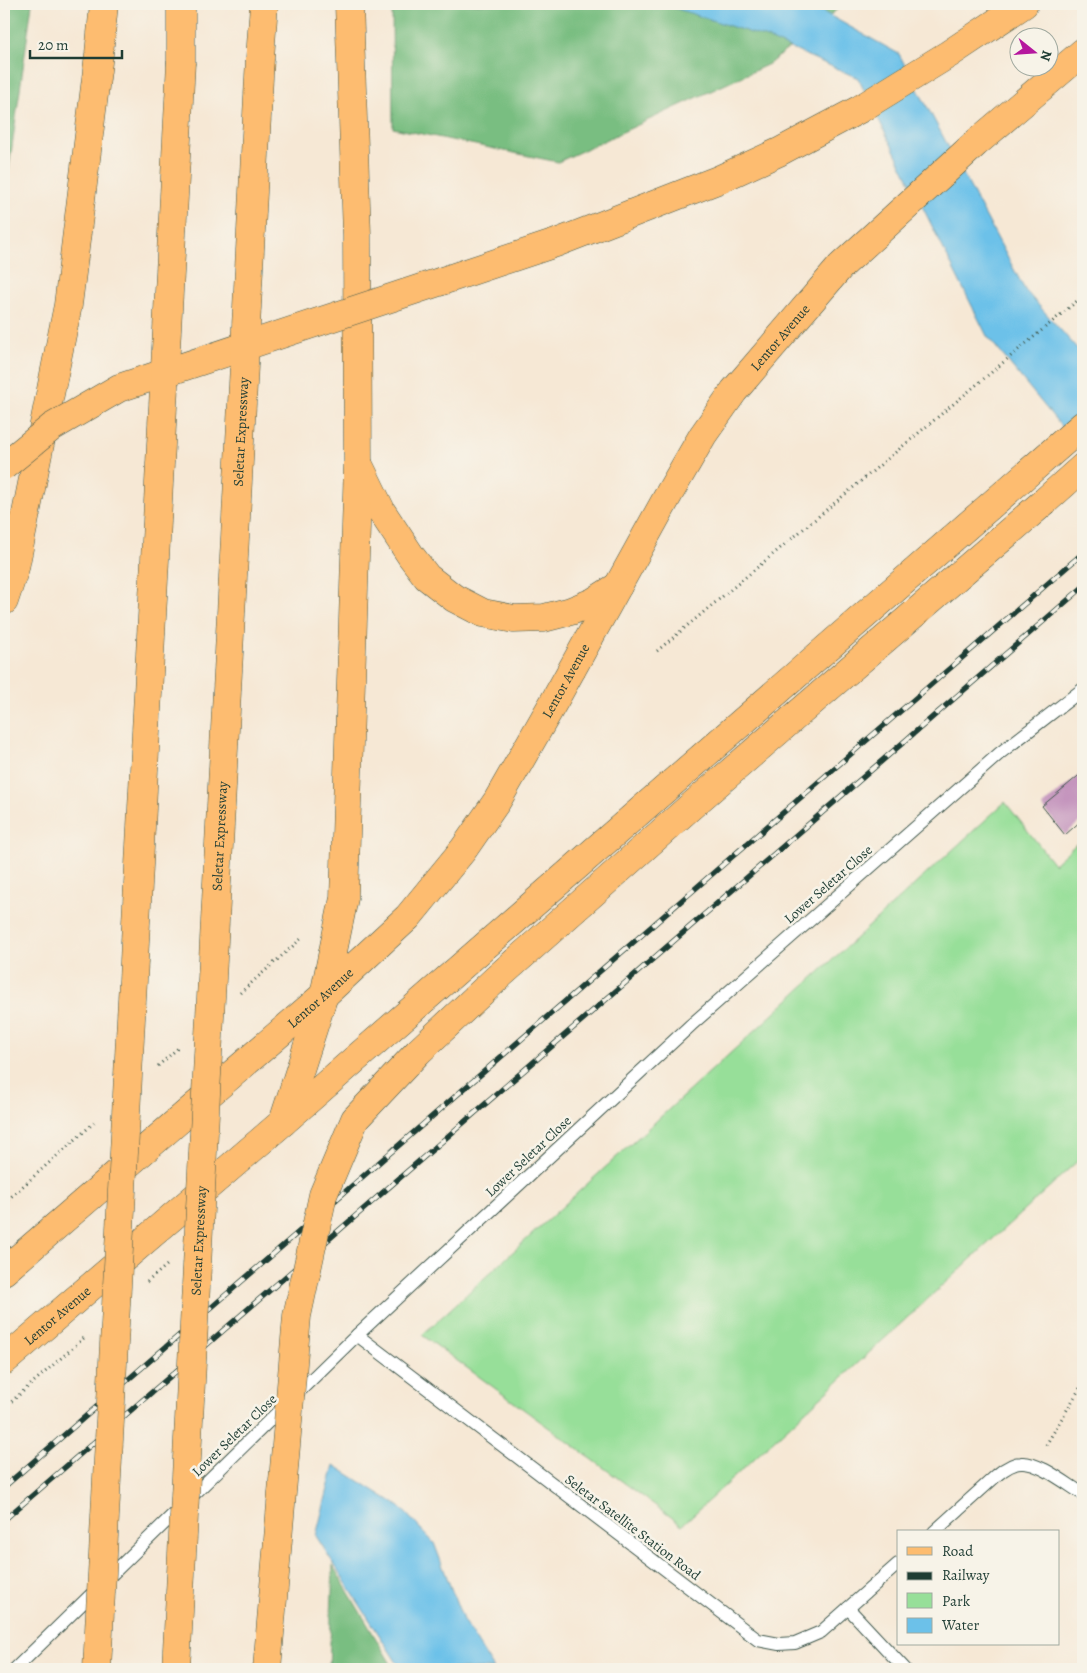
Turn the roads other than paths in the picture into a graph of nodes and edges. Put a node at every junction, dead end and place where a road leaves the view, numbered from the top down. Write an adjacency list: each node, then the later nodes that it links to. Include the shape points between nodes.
1 (104, 4): 12 (main road, via 68,305 15,568)
2 (181, 4): 24 (main road, bridge, via 181,62)
3 (264, 4): 25 (main road, Seletar Expressway, bridge)
4 (349, 4): 8 (main road, via 357,235)
5 (1024, 4): 9 (main road, bridge, via 860,109 729,175 556,243 119,388 52,427)
6 (1083, 52): 11 (main road, Lentor Avenue, via 976,143 841,266 734,391 670,492)
7 (1083, 424): 15 (main road, Lentor Avenue)
8 (358, 464): 11 (main road, via 382,512 427,577 454,598 483,613 514,619 544,618 593,602); 14 (main road, via 344,898)
9 (4, 466)
10 (1083, 467): 26 (main road, bridge, via 504,972 418,1052 354,1119 323,1195 298,1316)
11 (618, 586): 14 (main road, Lentor Avenue, via 502,792 464,850 408,916)
12 (4, 601)
13 (1083, 689): 17 (lane, Lower Seletar Close, via 1000,753 691,1024)
14 (324, 995): 15 (main road); 16 (main road, Lentor Avenue)
15 (284, 1122): 18 (main road, Lentor Avenue)
16 (4, 1271)
17 (357, 1336): 22 (lane, Seletar Satellite Station Road, via 758,1640 796,1643 821,1632); 23 (lane, Lower Seletar Close)
18 (4, 1361)
19 (1083, 1494): 20 (lane, via 1034,1465 1020,1463 1006,1468)
20 (936, 1530)
21 (897, 1565): 22 (lane, Seletar Satellite Station Road)
22 (848, 1608): 27 (lane)
23 (15, 1669)
24 (97, 1669)
25 (176, 1669)
26 (267, 1669)
27 (905, 1669)

